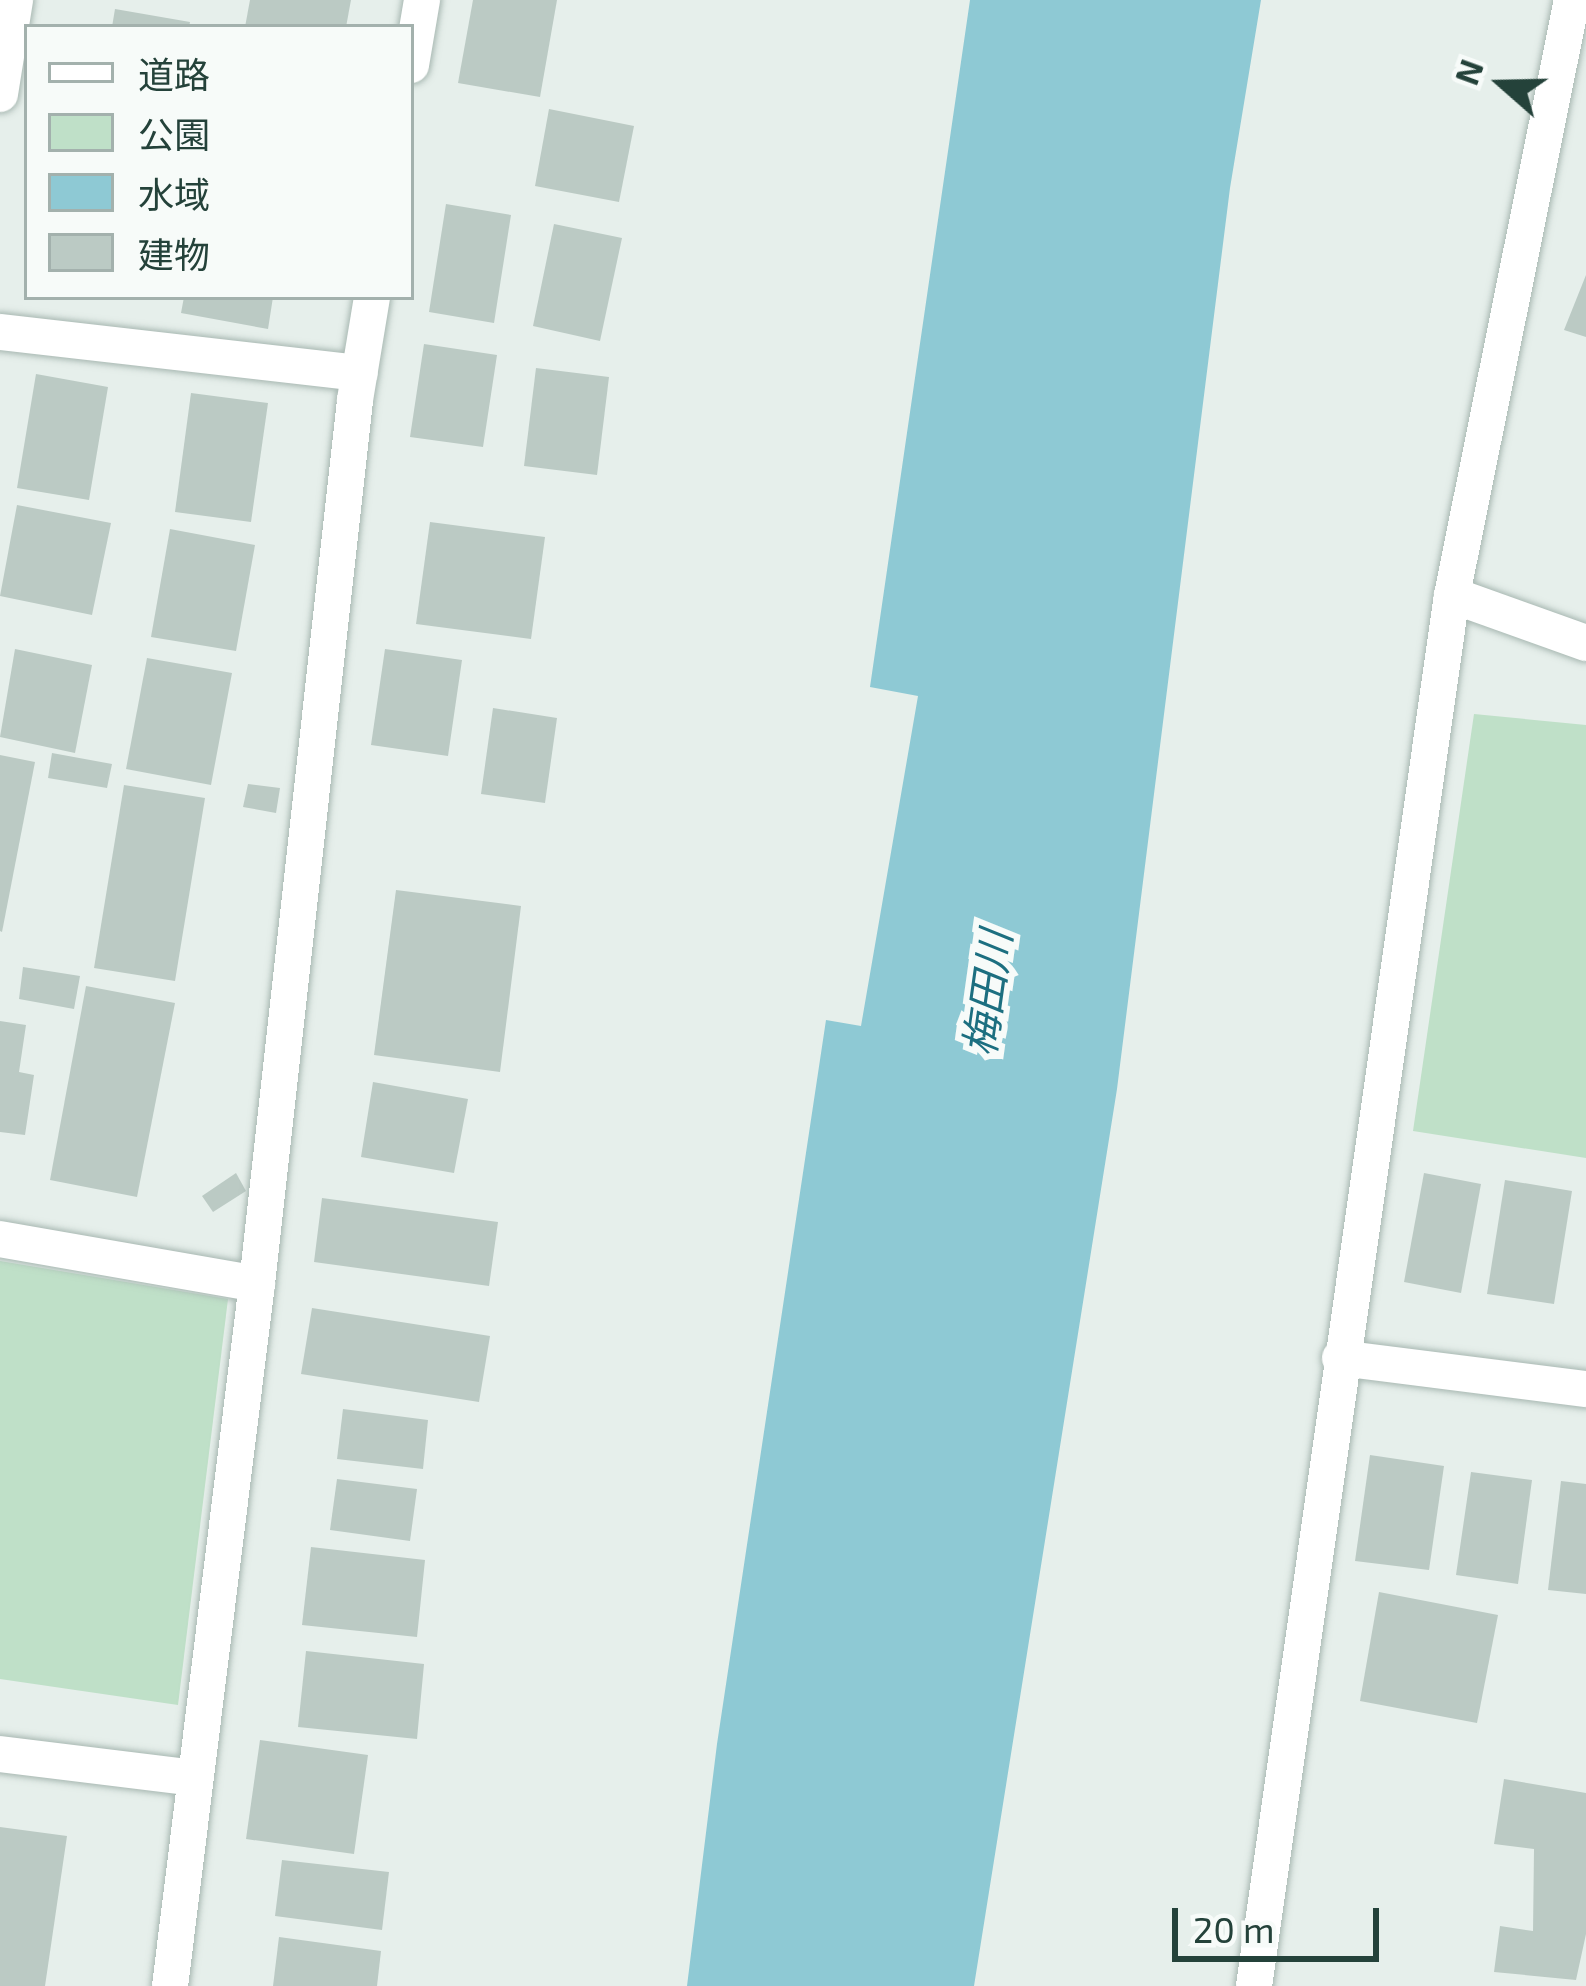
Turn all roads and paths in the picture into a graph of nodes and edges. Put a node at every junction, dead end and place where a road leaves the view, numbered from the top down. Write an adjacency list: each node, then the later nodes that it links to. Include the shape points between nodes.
1 (15, 0): 5 (street)
2 (422, 0): 4 (street)
3 (1572, 0): 9 (street)
4 (414, 47)
5 (0, 94)
6 (372, 300): 8 (street)
7 (0, 332): 8 (street)
8 (360, 373): 12 (street)
9 (1452, 595): 10 (street); 13 (street)
10 (1586, 643)
11 (0, 1239): 12 (street)
12 (257, 1284): 16 (street)
13 (1340, 1358): 14 (street); 18 (street)
14 (1586, 1389)
15 (0, 1754): 16 (street)
16 (195, 1778): 17 (street)
17 (170, 1986)
18 (1254, 1986)

